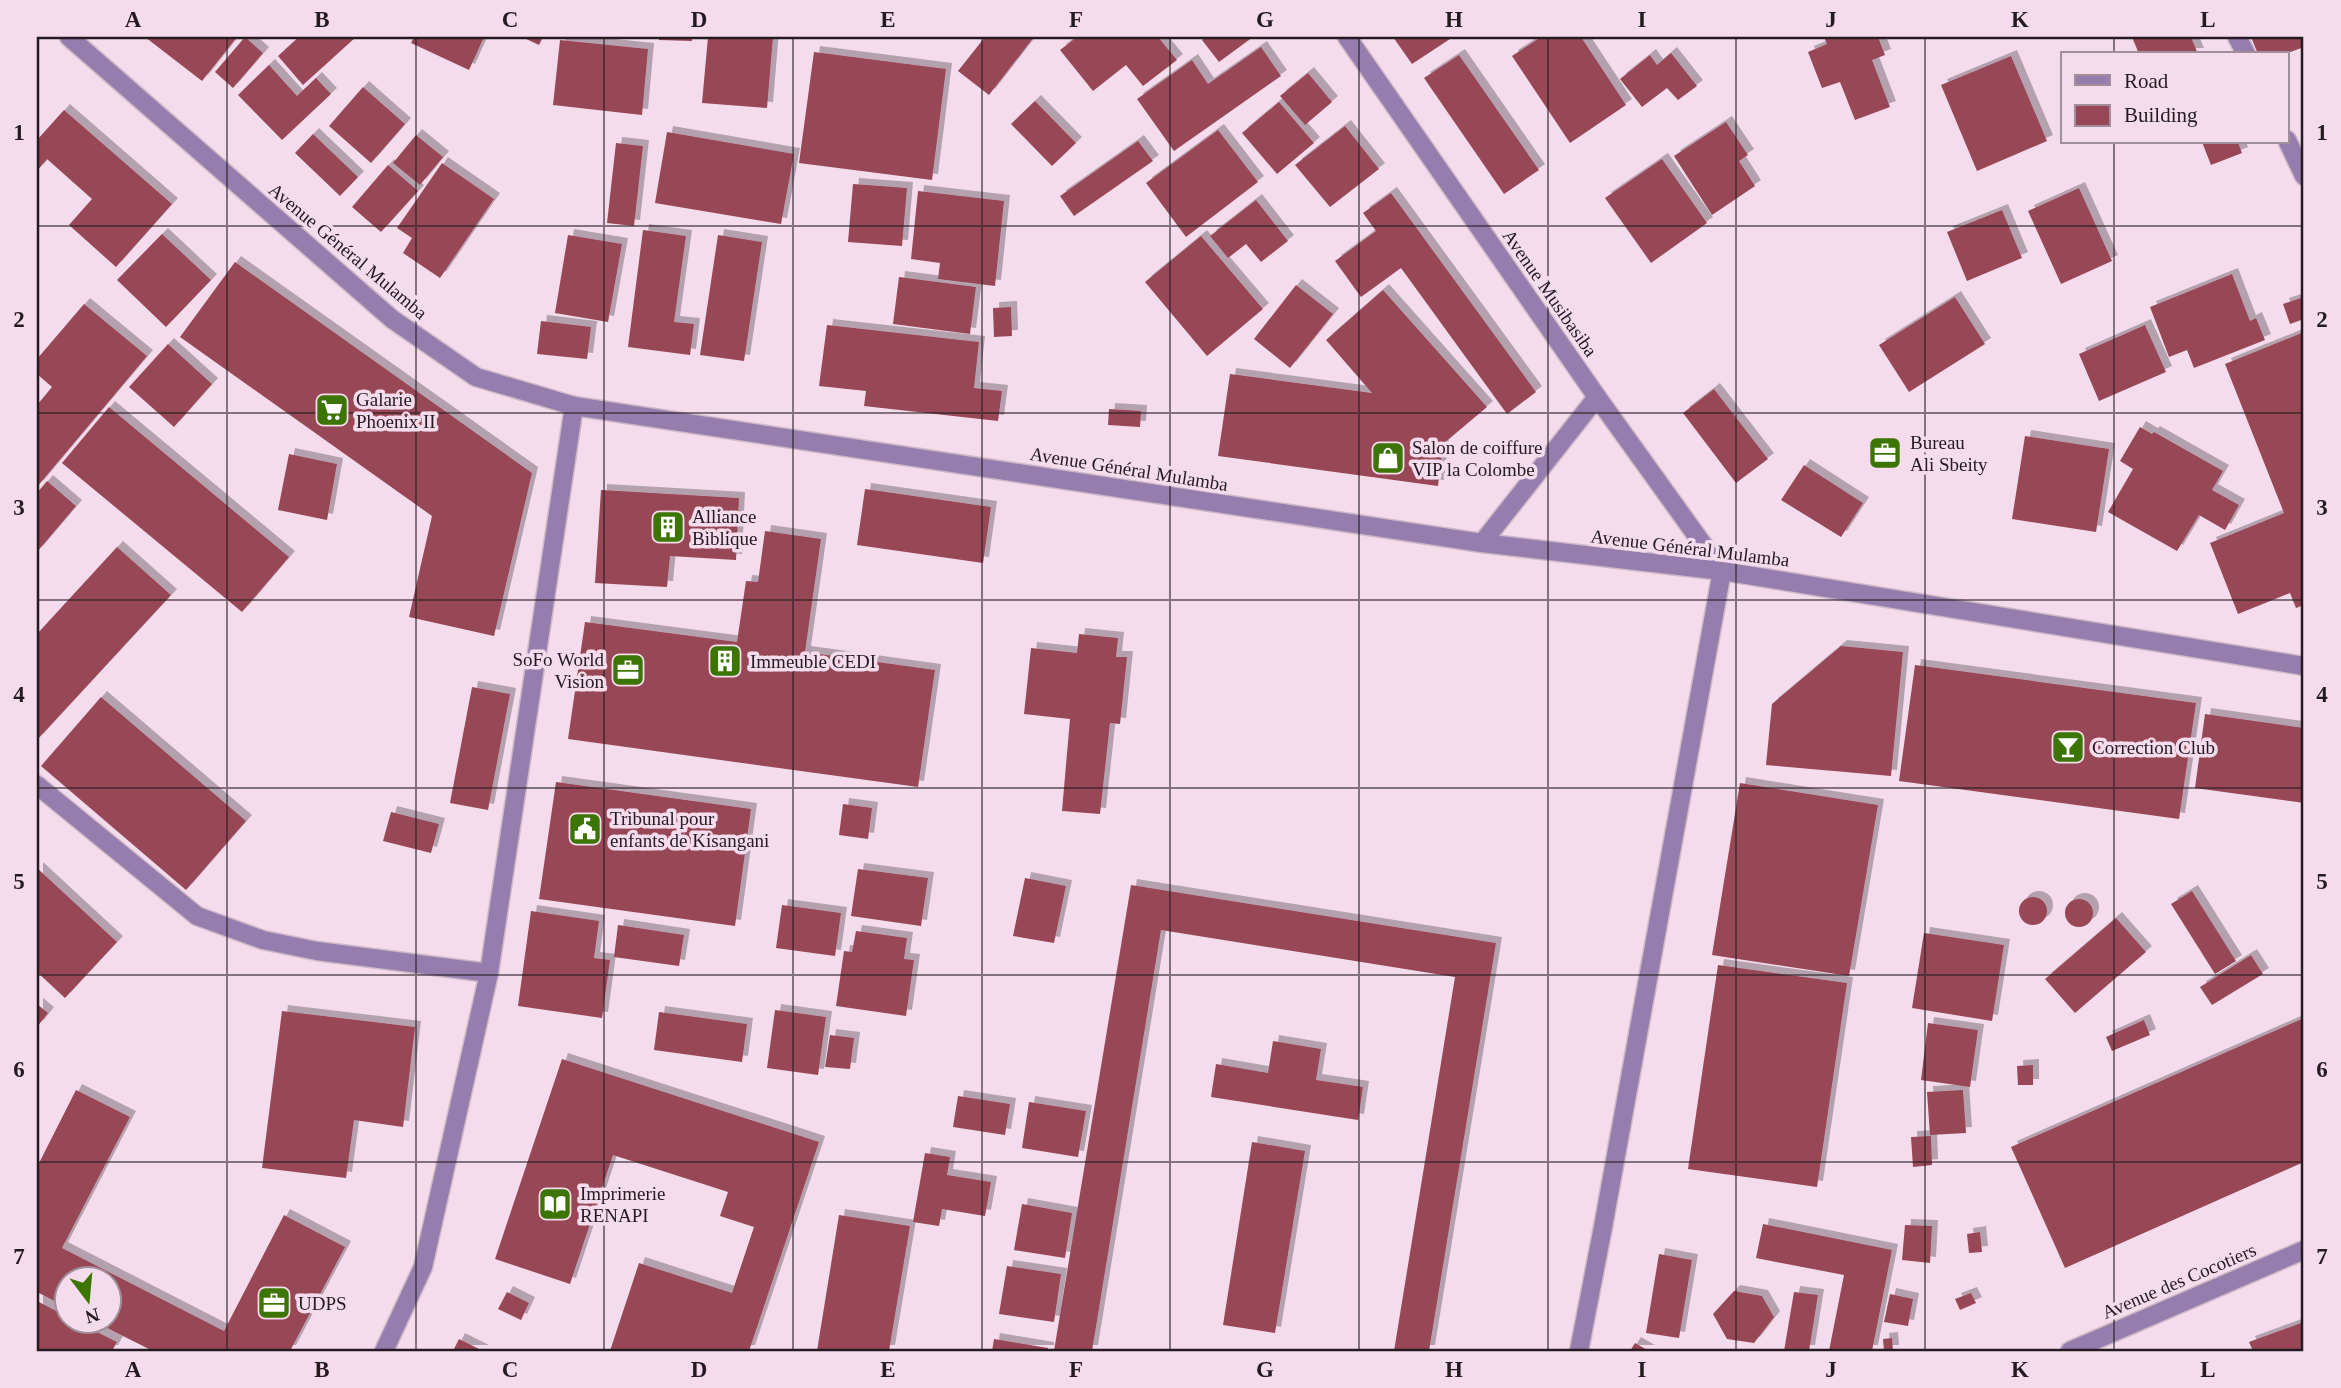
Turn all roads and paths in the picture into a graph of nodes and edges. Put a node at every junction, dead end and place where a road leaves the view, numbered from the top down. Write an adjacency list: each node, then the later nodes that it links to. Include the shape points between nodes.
1 (69, 37): 6 (street, Avenue Général Mulamba, via 392,319 476,377)
2 (1347, 37): 5 (street, Avenue Musibasiba)
3 (2288, 142): 4 (street)
4 (2304, 176)
5 (1597, 397): 7 (street); 8 (street, Avenue Musibasiba)
6 (573, 406): 7 (street, Avenue Général Mulamba); 11 (street)
7 (1482, 543): 8 (street, Avenue Général Mulamba)
8 (1722, 571): 9 (street, Avenue Général Mulamba); 14 (street)
9 (2304, 666)
10 (37, 785): 11 (street, via 197,916 264,940 317,951)
11 (489, 973): 13 (street, via 423,1267)
12 (2304, 1250): 15 (street, Avenue des Cocotiers)
13 (384, 1351)
14 (1579, 1351)
15 (2070, 1351)

